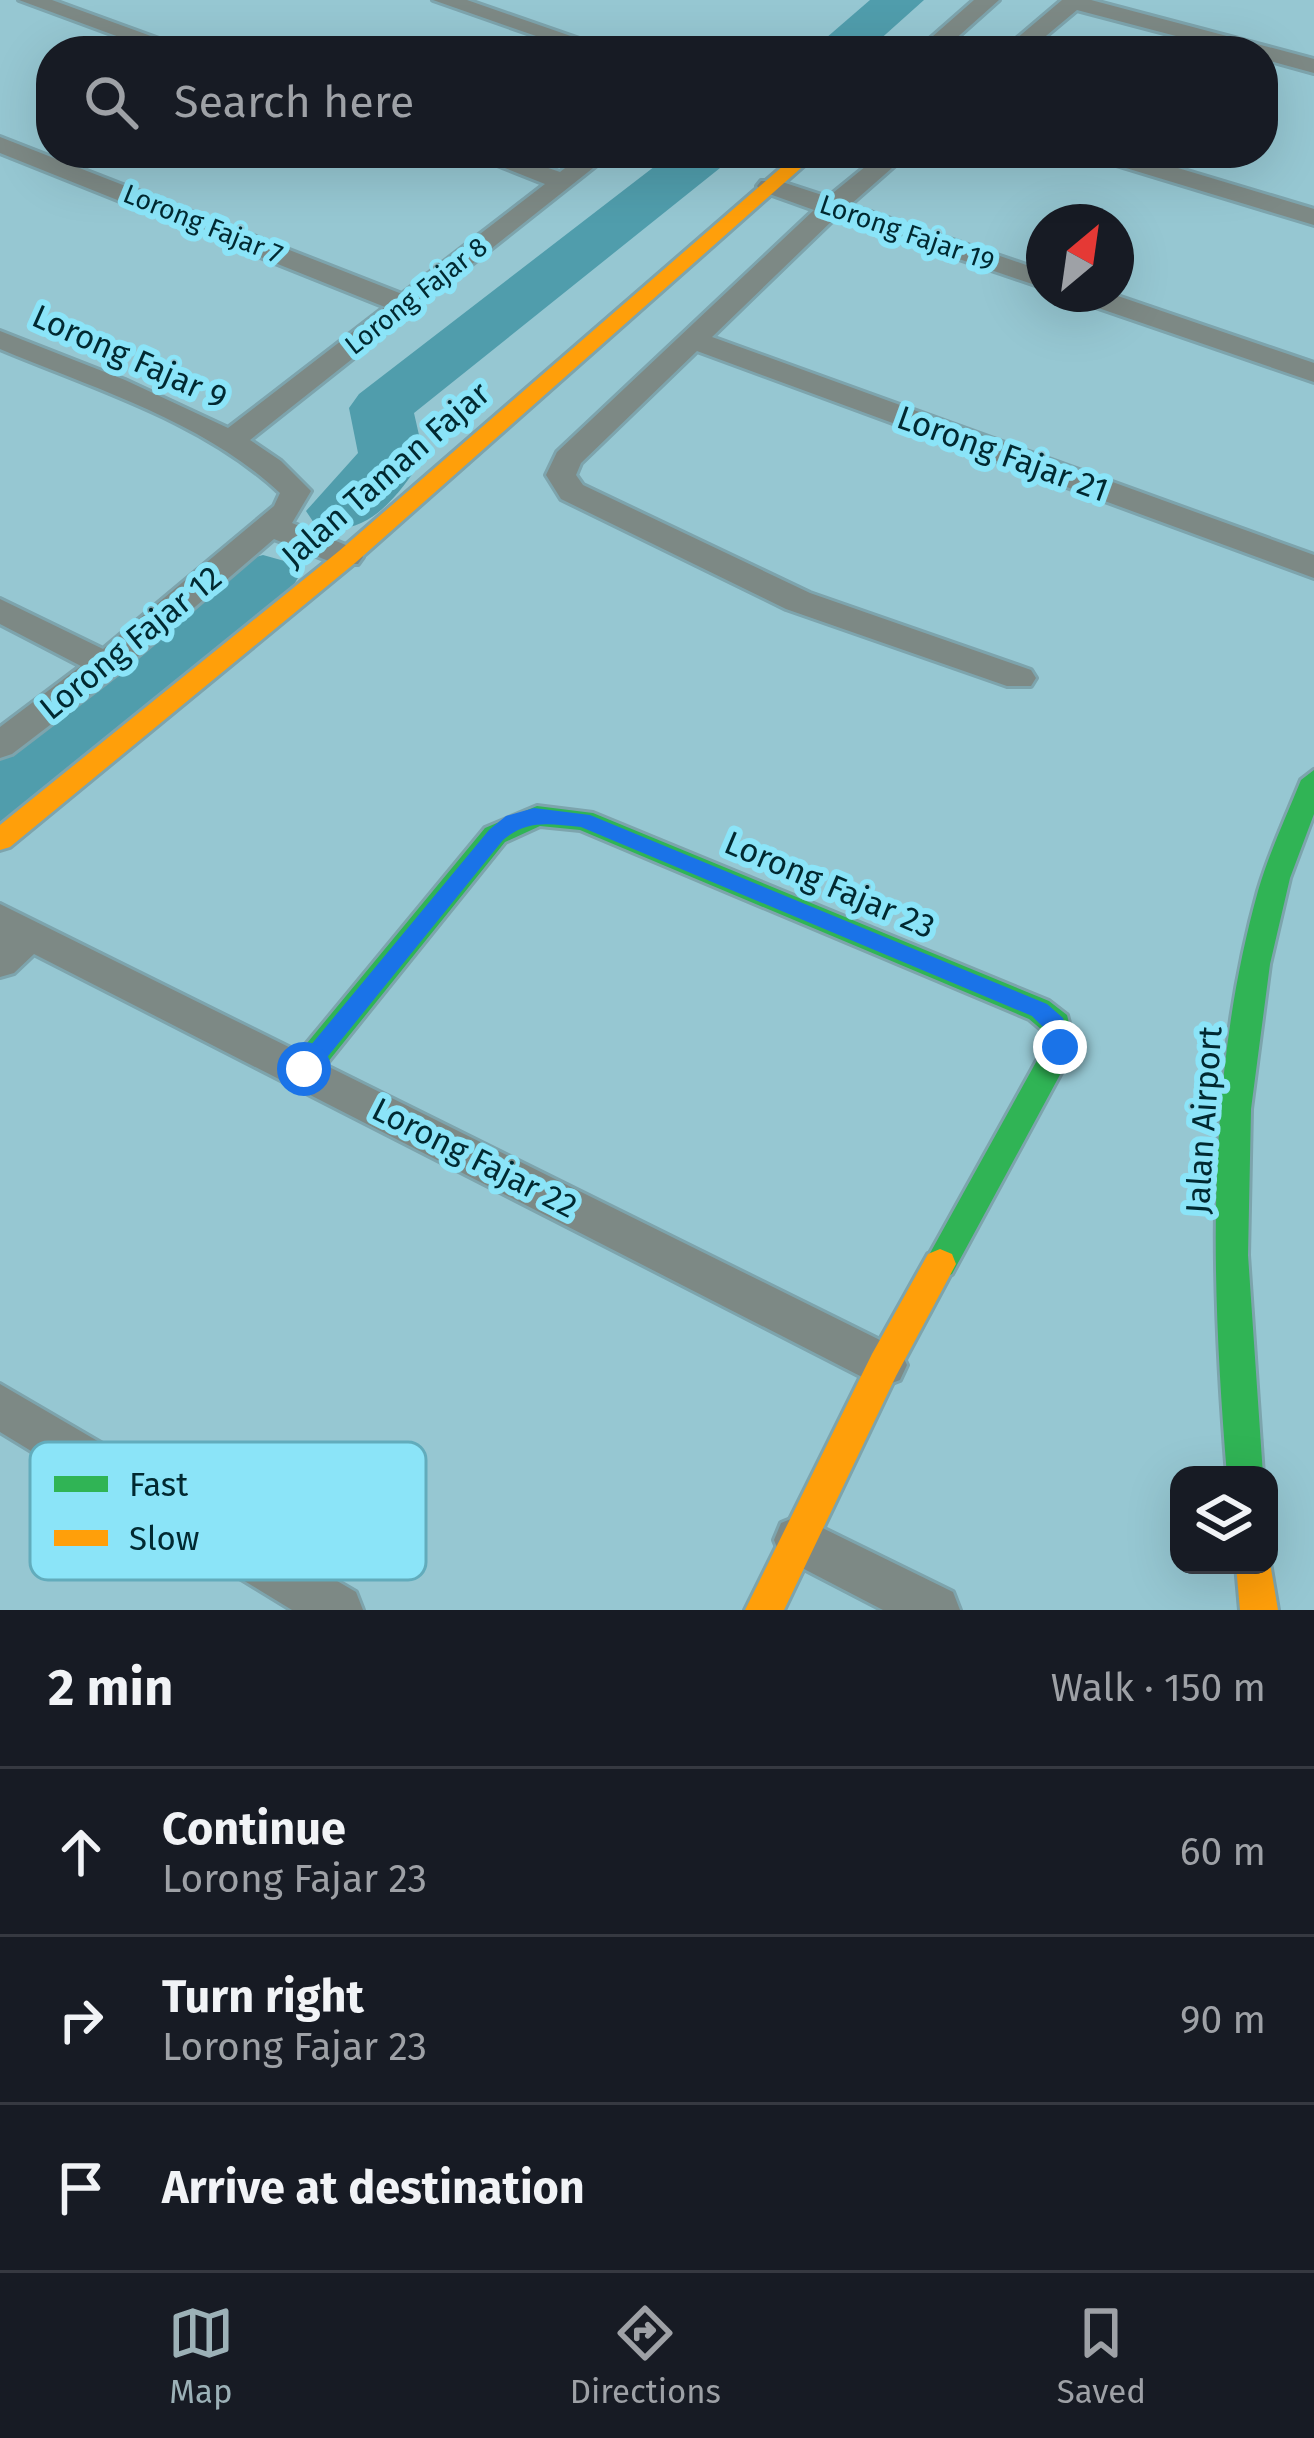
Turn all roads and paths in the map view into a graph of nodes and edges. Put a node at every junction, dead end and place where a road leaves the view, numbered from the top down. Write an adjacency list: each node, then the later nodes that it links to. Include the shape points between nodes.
1 (30, 0): 4 (street)
2 (444, 0): 5 (street)
3 (988, 0): 6 (street)
4 (136, 36)
5 (556, 36)
6 (946, 36)
7 (1032, 36): 8 (street, via 1073,2)
8 (1204, 36)
9 (1278, 56): 10 (street)
10 (1314, 66)
11 (0, 144): 12 (street, Lorong Fajar 7)
12 (36, 158)
13 (61, 168): 24 (street, Lorong Fajar 7)
14 (523, 168): 19 (street)
15 (580, 168): 19 (street, Lorong Fajar 8)
16 (791, 168): 20 (street, Jalan Taman Fajar)
17 (879, 168): 21 (street)
18 (1151, 168): 22 (street)
19 (562, 181): 24 (street, Lorong Fajar 8)
20 (770, 186): 21 (street, Lorong Fajar 19); 31 (street, Jalan Taman Fajar)
21 (832, 207): 23 (street, Lorong Fajar 19); 27 (street)
22 (1314, 218)
23 (1026, 274)
24 (406, 305): 29 (street, Lorong Fajar 8)
25 (1134, 311): 28 (street)
26 (0, 339): 29 (street, Lorong Fajar 9)
27 (692, 339): 32 (street, Lorong Fajar 21); 35 (street, via 568,459 560,475 572,492 798,601)
28 (1314, 373)
29 (231, 440): 30 (street, via 296,491)
30 (271, 526): 31 (street); 34 (street, Lorong Fajar 12)
31 (347, 557): 38 (street, Jalan Taman Fajar)
32 (1314, 567)
33 (0, 610): 34 (street)
34 (106, 665): 36 (street, Lorong Fajar 12)
35 (1018, 678)
36 (0, 746)
37 (1314, 780): 44 (street, Jalan Airport, via 1273,889 1252,976 1229,1166)
38 (0, 840)
39 (10, 938): 40 (street, Lorong Fajar 22)
40 (304, 1069): 41 (street, Lorong Fajar 22); 41 (street, Lorong Fajar 23, via 496,835 534,815 583,820 1039,1010 1055,1024 1060,1047)
41 (884, 1365): 45 (street)
42 (0, 1406): 43 (street)
43 (60, 1442)
44 (1243, 1466)
45 (798, 1540): 48 (street); 50 (street)
46 (1256, 1574): 52 (street)
47 (288, 1580): 49 (street)
48 (866, 1594): 51 (street)
49 (338, 1610)
50 (764, 1610)
51 (935, 1610)
52 (1259, 1610)

